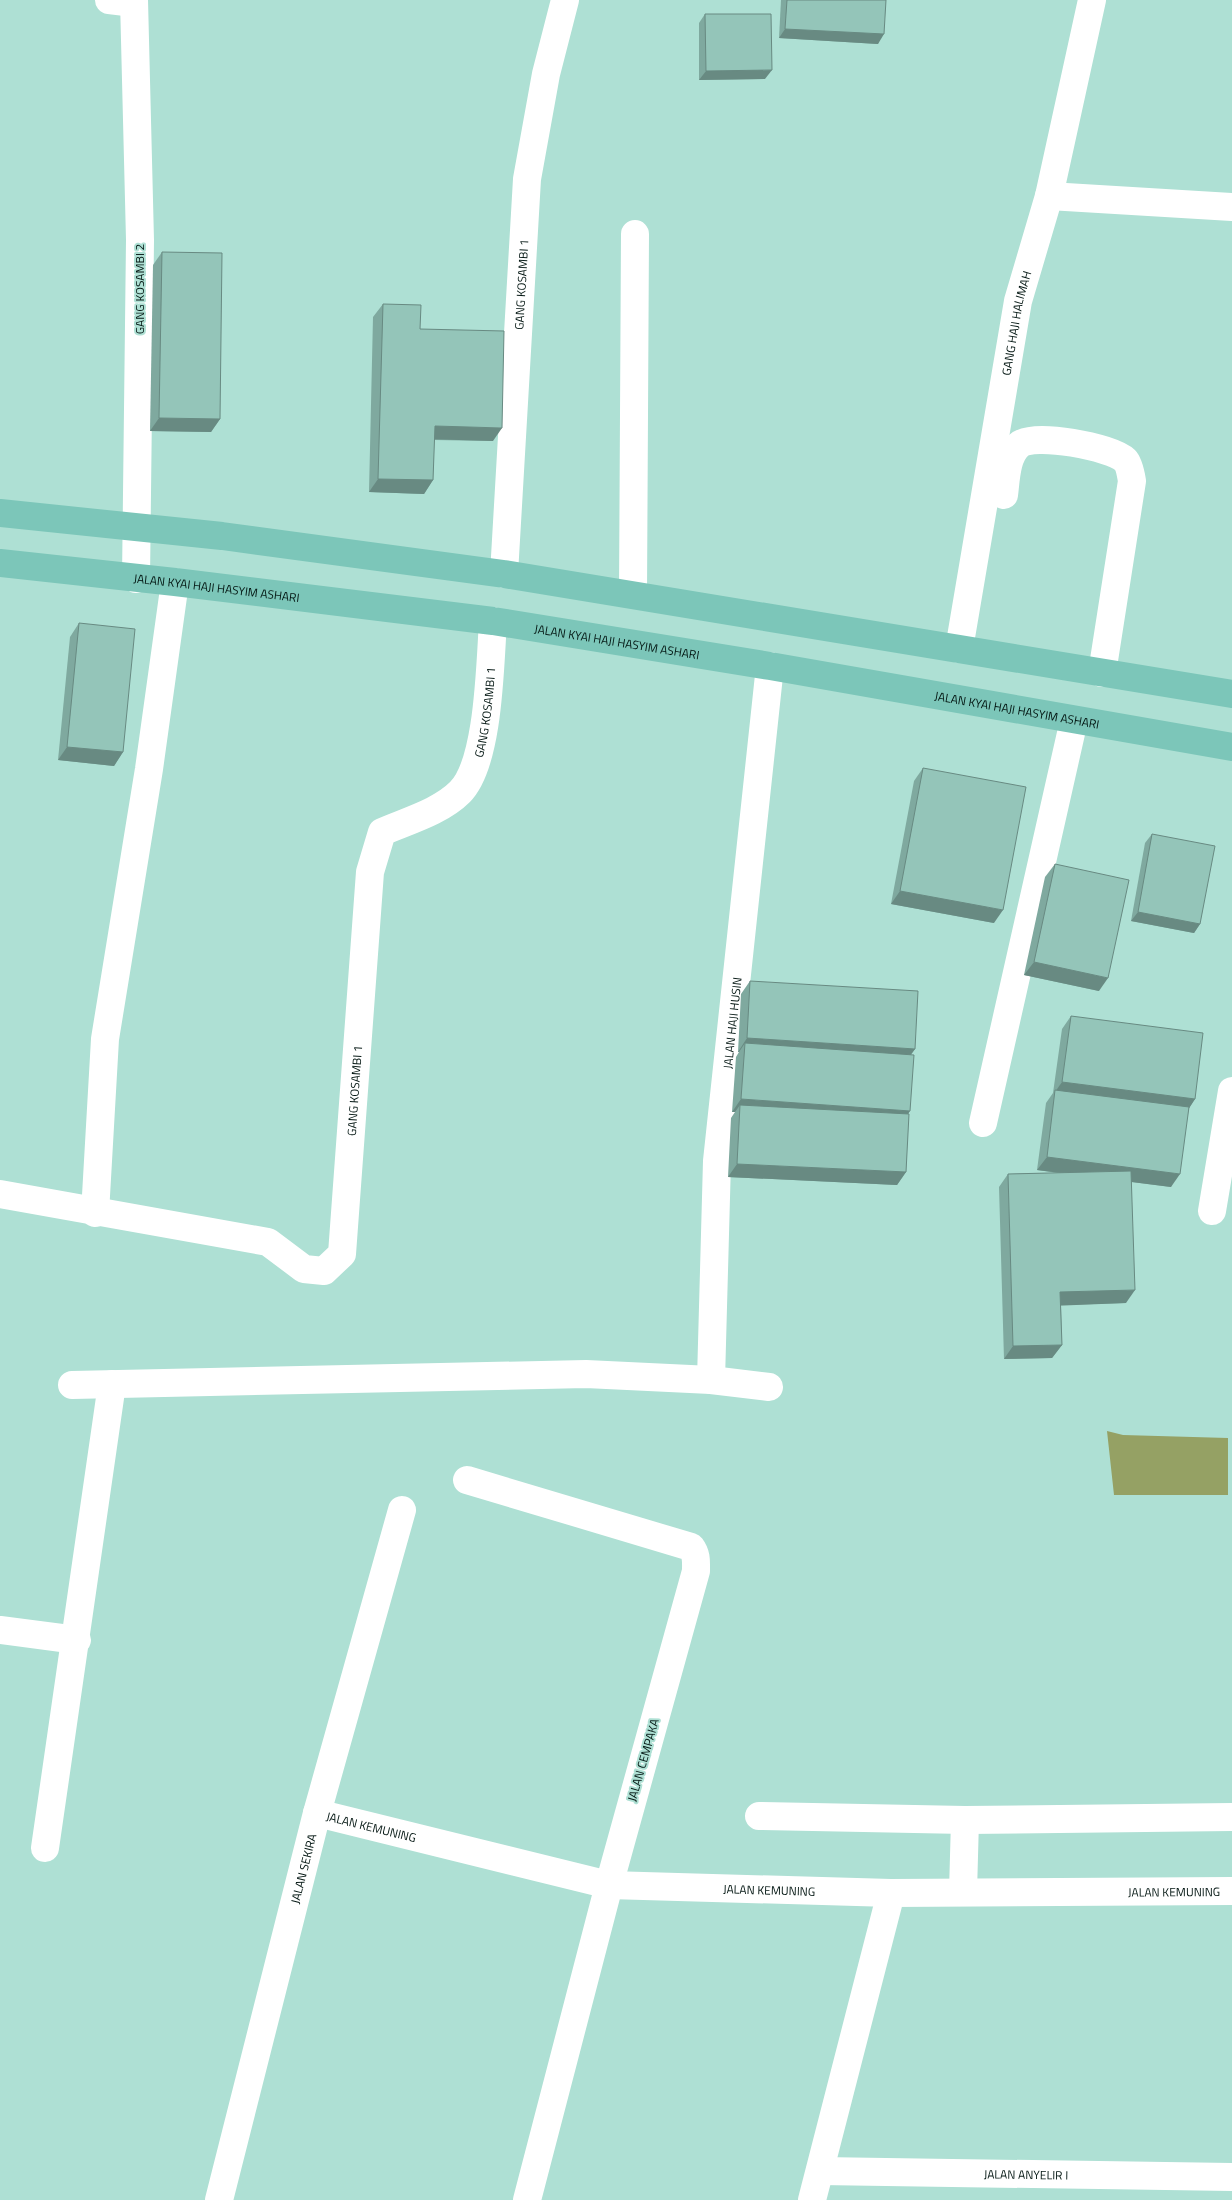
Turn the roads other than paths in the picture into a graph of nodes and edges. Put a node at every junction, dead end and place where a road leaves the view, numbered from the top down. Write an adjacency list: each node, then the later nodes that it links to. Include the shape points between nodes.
1 (565, 0): 10 (street, GANG KOSAMBI 1, via 546,74 527,179)
2 (1092, 0): 4 (street, GANG HAJI HALIMAH)
3 (126, 1): 8 (street, GANG KOSAMBI 2, via 140,240)
4 (1048, 196): 5 (street); 15 (street, GANG HAJI HALIMAH, via 1018,301)
5 (1232, 207)
6 (634, 234): 13 (street)
7 (0, 513): 8 (main road)
8 (137, 528): 10 (main road, via 222,536); 11 (street, GANG KOSAMBI 2)
9 (0, 563): 11 (main road, JALAN KYAI HAJI HASYIM ASHARI)
10 (504, 574): 13 (main road)
11 (136, 579): 12 (main road, JALAN KYAI HAJI HASYIM ASHARI)
12 (175, 582): 14 (main road, JALAN KYAI HAJI HASYIM ASHARI); 26 (street, via 149,769 105,1039)
13 (633, 594): 15 (main road)
14 (493, 621): 16 (main road, JALAN KYAI HAJI HASYIM ASHARI); 26 (street, GANG KOSAMBI 1, via 483,738 472,778 459,793 436,809 382,832 370,872 342,1254 324,1271 304,1269 268,1242)
15 (969, 651): 17 (main road); 17 (street, via 1010,460 1019,444 1035,438 1111,450 1126,461 1132,481)
16 (770, 666): 19 (main road, JALAN KYAI HAJI HASYIM ASHARI); 27 (street, JALAN HAJI HUSIN, via 717,1162)
17 (1102, 672): 18 (main road)
18 (1232, 694)
19 (1074, 720): 20 (main road, JALAN KYAI HAJI HASYIM ASHARI); 22 (street)
20 (1232, 747)
21 (1232, 1091): 23 (street)
22 (982, 1123)
23 (1228, 1141): 25 (street)
24 (0, 1194): 26 (street, GANG KOSAMBI 1)
25 (1212, 1211)
26 (95, 1213)
27 (711, 1380): 28 (street, via 586,1374); 30 (street)
28 (112, 1384): 29 (street); 34 (street)
29 (72, 1385)
30 (769, 1387)
31 (467, 1480): 40 (street, JALAN CEMPAKA, via 691,1547 695,1552 696,1572)
32 (402, 1510): 35 (street, JALAN SEKIRA)
33 (0, 1630): 34 (street)
34 (77, 1640): 39 (street)
35 (317, 1812): 40 (street, JALAN KEMUNING); 46 (street, JALAN SEKIRA)
36 (758, 1816): 38 (street)
37 (1232, 1817): 38 (street)
38 (965, 1820): 42 (street)
39 (45, 1848)
40 (609, 1885): 43 (street, JALAN KEMUNING); 47 (street, JALAN CEMPAKA)
41 (1232, 1891): 42 (street, JALAN KEMUNING)
42 (963, 1892): 43 (street, JALAN KEMUNING)
43 (891, 1893): 44 (street)
44 (820, 2171): 45 (street, JALAN ANYELIR I); 48 (street)
45 (1232, 2177)
46 (219, 2200)
47 (527, 2200)
48 (812, 2200)

